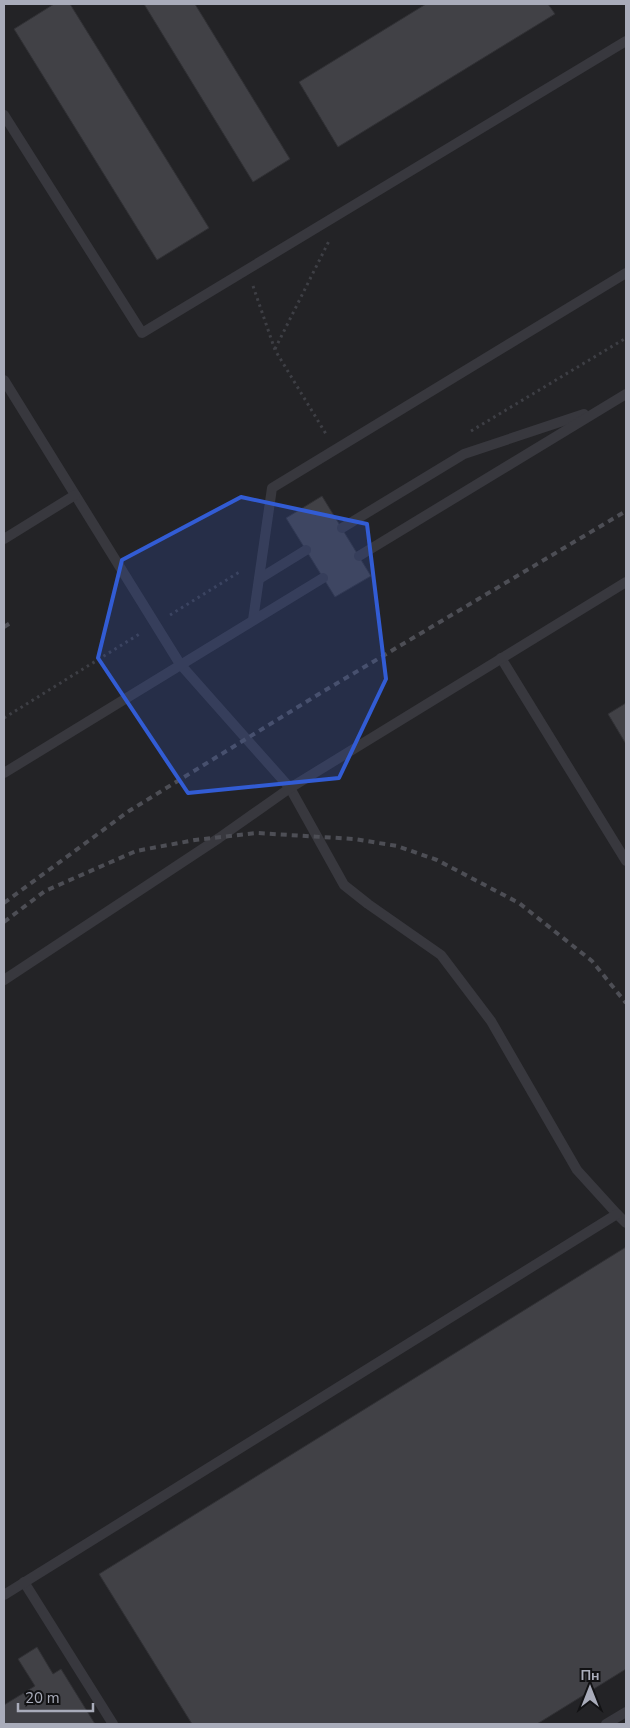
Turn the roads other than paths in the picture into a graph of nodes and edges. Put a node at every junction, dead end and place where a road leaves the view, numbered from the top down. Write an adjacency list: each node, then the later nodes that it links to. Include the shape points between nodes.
1 (626, 40): 2 (lane, via 142,333)
2 (4, 115)
3 (626, 274): 13 (lane, via 272,488)
4 (4, 380): 7 (lane)
5 (626, 394): 6 (lane)
6 (603, 408): 8 (lane, via 464,454); 11 (lane)
7 (75, 495): 9 (lane); 17 (lane)
8 (342, 528)
9 (4, 539)
10 (306, 550): 13 (lane)
11 (359, 556)
12 (323, 578): 15 (lane)
13 (259, 579): 15 (lane)
14 (626, 582): 16 (lane)
15 (253, 620): 17 (lane)
16 (501, 658): 19 (lane); 20 (lane)
17 (180, 664): 18 (lane); 19 (lane)
18 (4, 773)
19 (290, 788): 21 (lane); 22 (lane, via 344,885 441,955 491,1021 577,1170)
20 (626, 861)
21 (4, 980)
22 (617, 1214): 23 (lane); 24 (lane)
23 (626, 1223)
24 (24, 1582): 25 (lane); 27 (lane)
25 (4, 1594)
26 (626, 1712): 28 (lane)
27 (113, 1724)
28 (606, 1724)

